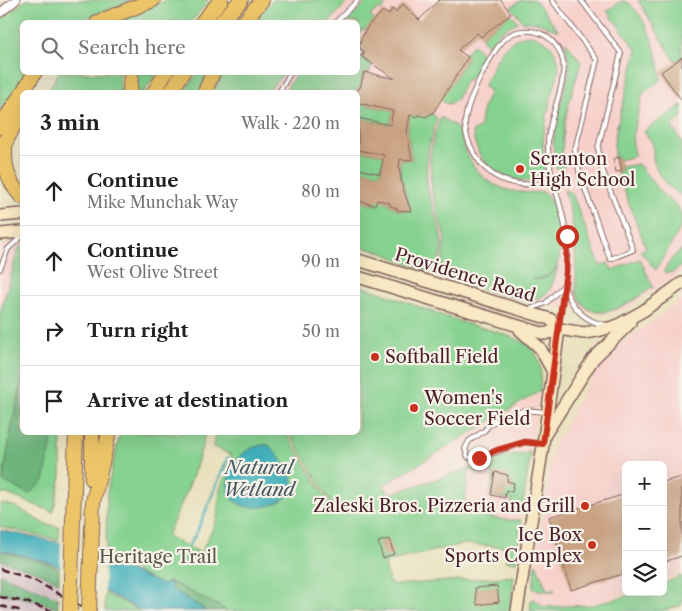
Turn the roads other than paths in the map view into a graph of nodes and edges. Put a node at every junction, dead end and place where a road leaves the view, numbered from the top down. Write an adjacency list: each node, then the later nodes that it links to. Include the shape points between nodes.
1 (16, 0): 9 (street)
2 (153, 0): 10 (highway)
3 (221, 0): 11 (highway)
4 (241, 0): 12 (highway)
5 (262, 0): 13 (highway)
6 (358, 0): 14 (lane)
7 (552, 0): 8 (lane, via 597,60 576,150 580,175 610,259 633,250 602,169 598,148 622,53)
8 (581, 0)
9 (0, 14)
10 (103, 20)
11 (204, 20)
12 (223, 20)
13 (246, 20)
14 (338, 20)
15 (33, 75): 22 (highway)
16 (42, 75): 23 (highway)
17 (131, 75): 24 (highway)
18 (164, 75): 25 (highway)
19 (181, 75): 26 (highway)
20 (212, 75): 27 (highway)
21 (289, 75): 28 (lane)
22 (25, 90)
23 (33, 90)
24 (130, 90)
25 (155, 90)
26 (172, 90)
27 (206, 90)
28 (280, 90)
29 (20, 99): 31 (highway)
30 (20, 112): 31 (highway)
31 (3, 133): 32 (highway); 34 (highway, via 7,174)
32 (0, 157)
33 (552, 182): 33 (lane, via 525,185 497,178 486,169 468,141 465,126 467,109 474,92 496,48 516,33 533,32 546,36 561,55 563,70 548,138); 44 (lane, via 567,236)
34 (20, 194)
35 (20, 214): 36 (main road)
36 (0, 216)
37 (0, 234): 38 (main road)
38 (20, 234)
39 (20, 236): 41 (lane, via 8,249)
40 (360, 261): 45 (main road, Providence Road)
41 (0, 269)
42 (360, 278): 47 (main road, Providence Road)
43 (682, 283): 46 (main road, Providence Road)
44 (564, 286): 45 (lane, via 542,306); 48 (lane, via 582,315 595,322); 49 (lane)
45 (516, 309): 49 (main road, Providence Road, via 550,319)
46 (643, 311): 48 (main road, Providence Road); 55 (main road, via 593,359)
47 (515, 326): 49 (main road, Providence Road, via 545,334); 50 (main road, via 540,348)
48 (616, 326): 49 (main road, Providence Road, via 584,333)
49 (559, 329): 50 (main road)
50 (553, 372): 51 (main road)
51 (547, 412): 55 (main road); 55 (lane, via 524,410 495,421 469,441 465,449 468,457 476,459 525,442)
52 (76, 435): 57 (highway, bridge)
53 (92, 435): 56 (highway)
54 (108, 435): 56 (highway)
55 (543, 441): 59 (main road)
56 (93, 502): 58 (highway, bridge)
57 (70, 611)
58 (89, 611)
59 (516, 611)

